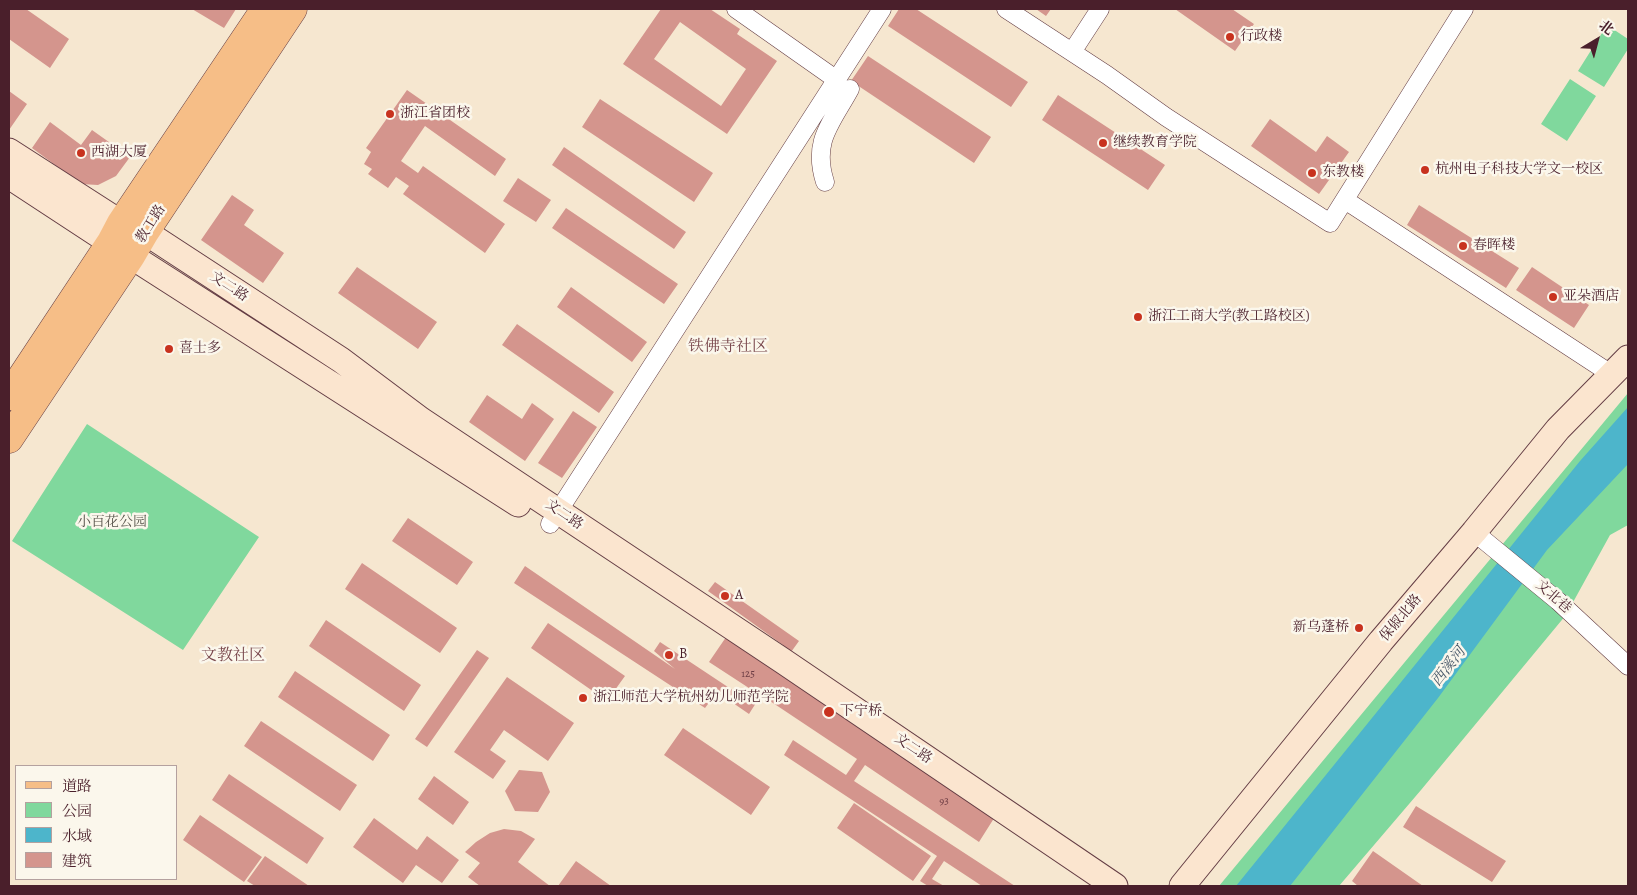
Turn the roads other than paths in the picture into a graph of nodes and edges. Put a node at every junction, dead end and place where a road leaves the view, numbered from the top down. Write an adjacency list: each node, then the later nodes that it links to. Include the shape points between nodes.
1 (266, 9): 14 (main road, 教工路)
2 (293, 9): 14 (main road, 教工路)
3 (736, 9): 9 (street)
4 (882, 9): 9 (street)
5 (1006, 9): 8 (street)
6 (1100, 9): 8 (street)
7 (1464, 9): 13 (street)
8 (1072, 52): 13 (street, via 1330,222)
9 (844, 85): 12 (street, via 822,141 819,157); 18 (street)
10 (9, 151): 14 (main road, 文二路)
11 (9, 176): 14 (main road, 文二路)
12 (825, 182)
13 (1345, 200): 15 (street)
14 (127, 239): 16 (main road, 教工路); 17 (main road, 教工路); 18 (main road, 文二路, via 340,360)
15 (1620, 366): 19 (main road, 保俶北路, via 1558,429)
16 (9, 396)
17 (9, 439)
18 (554, 517): 21 (main road, 文二路, via 778,674); 22 (main road, 文二路)
19 (1474, 532): 20 (street, 文北巷, via 1558,601); 23 (main road, 保俶北路)
20 (1628, 666)
21 (1092, 886)
22 (1115, 886)
23 (1182, 886)

